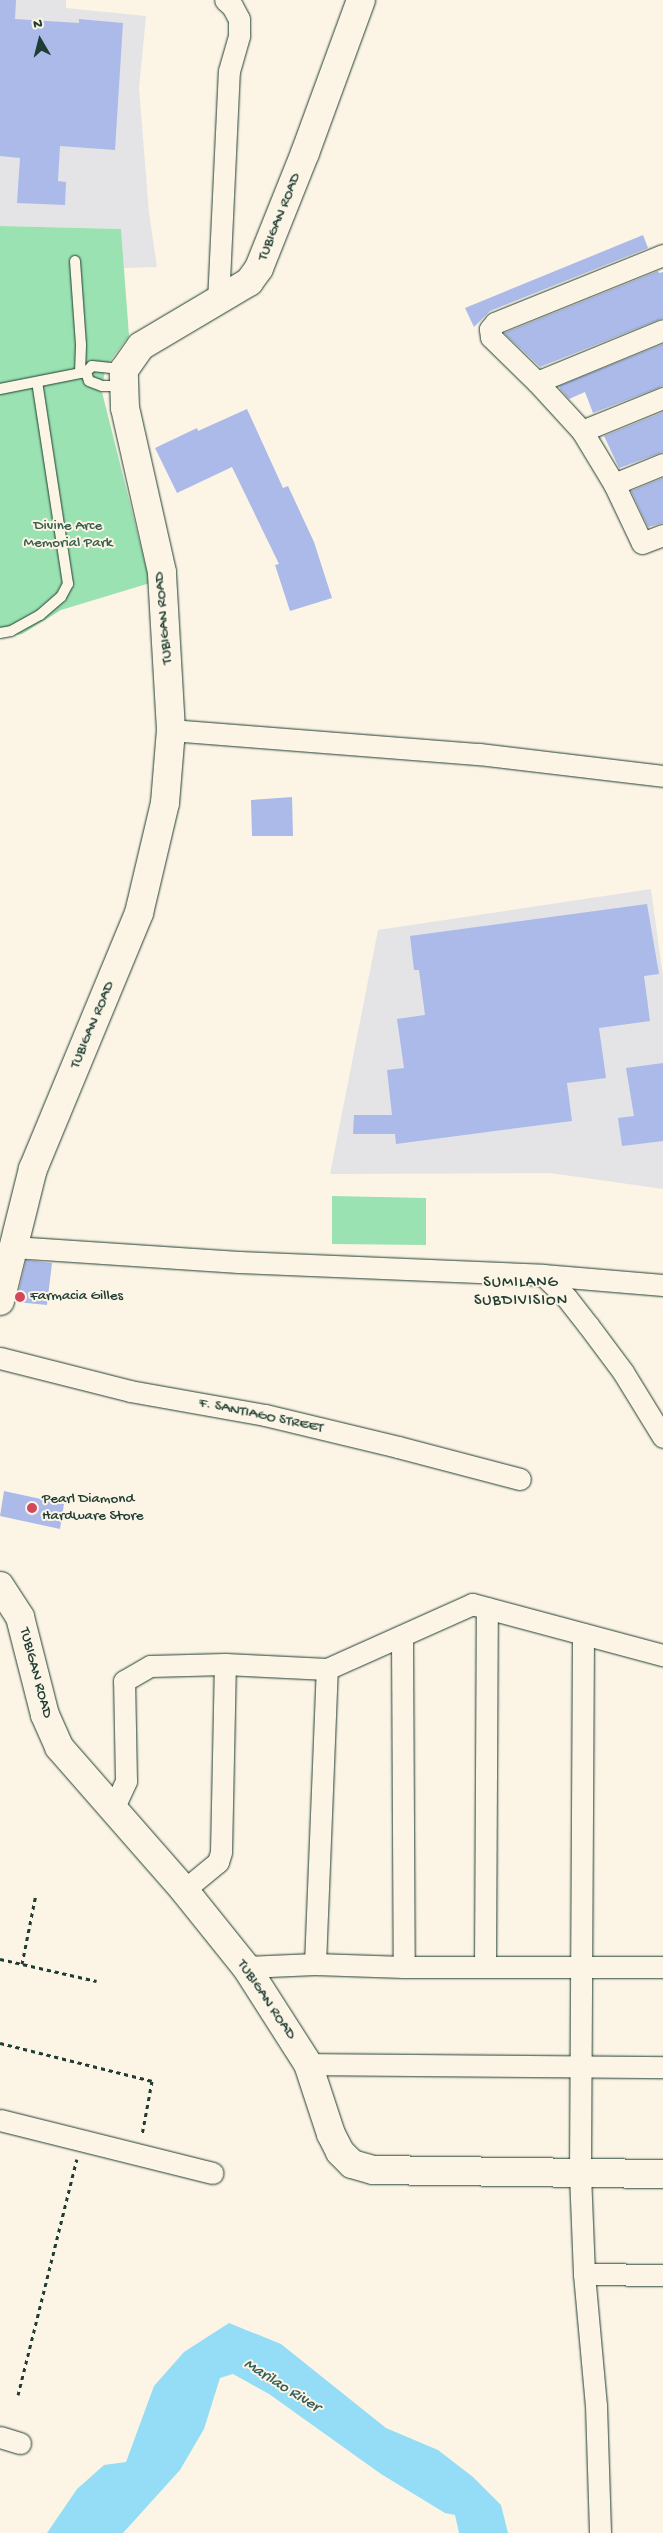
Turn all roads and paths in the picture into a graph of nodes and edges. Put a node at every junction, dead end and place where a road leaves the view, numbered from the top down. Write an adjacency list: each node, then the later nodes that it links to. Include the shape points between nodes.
1 (226, 0): 5 (street, via 239,19 239,35 229,71)
2 (361, 0): 5 (street, TUBIGAN ROAD, via 265,256 249,282)
3 (663, 255): 10 (street, via 495,323 490,329 491,337)
4 (75, 261): 7 (lane)
5 (218, 302): 8 (street, TUBIGAN ROAD, via 141,346)
6 (663, 330): 10 (street)
7 (83, 373): 8 (lane, via 92,366); 8 (lane, via 89,381 102,386); 9 (lane)
8 (124, 378): 18 (street, TUBIGAN ROAD, via 128,423 162,572)
9 (37, 382): 11 (lane); 17 (lane, via 68,584 61,597 40,615 11,631)
10 (537, 382): 13 (street)
11 (0, 389)
12 (663, 398): 13 (street)
13 (582, 432): 15 (street)
14 (663, 464): 15 (street)
15 (614, 484): 16 (street, via 642,543)
16 (663, 535)
17 (0, 632)
18 (171, 730): 19 (street, via 479,754); 20 (street, TUBIGAN ROAD, via 165,803 140,913 33,1169)
19 (663, 776)
20 (13, 1247): 21 (street, via 239,1262); 23 (street, TUBIGAN ROAD)
21 (543, 1275): 22 (street); 25 (street, via 566,1297)
22 (663, 1286)
23 (0, 1301)
24 (0, 1358): 27 (street, F. SANTIAGO STREET, via 130,1391 265,1415)
25 (656, 1416): 26 (street)
26 (663, 1437)
27 (520, 1479)
28 (0, 1586): 35 (street, TUBIGAN ROAD, via 20,1617 44,1715 58,1747)
29 (487, 1608): 30 (street); 31 (street, via 472,1604); 42 (street)
30 (583, 1634): 32 (street); 43 (street)
31 (402, 1636): 34 (street); 41 (street)
32 (663, 1655)
33 (226, 1664): 34 (street); 35 (street, via 150,1666 124,1681 126,1781); 36 (street, via 222,1852 218,1862)
34 (327, 1669): 40 (street)
35 (113, 1809): 36 (street, TUBIGAN ROAD)
36 (184, 1890): 45 (street, TUBIGAN ROAD)
37 (36, 1894): 39 (path)
38 (0, 1959): 39 (path)
39 (22, 1964): 46 (path)
40 (315, 1964): 41 (street); 45 (street)
41 (404, 1966): 42 (street)
42 (485, 1966): 43 (street)
43 (581, 1966): 44 (street); 50 (street)
44 (663, 1966)
45 (246, 1967): 48 (street, TUBIGAN ROAD)
46 (97, 1981)
47 (0, 2043): 53 (path, via 152,2081)
48 (308, 2064): 50 (street); 55 (street, TUBIGAN ROAD, via 331,2134 340,2152 352,2164 372,2170)
49 (663, 2066): 50 (street)
50 (581, 2068): 55 (street)
51 (0, 2120): 52 (street)
52 (82, 2141): 53 (street); 59 (path)
53 (139, 2156): 54 (street)
54 (212, 2174)
55 (580, 2174): 56 (street, TUBIGAN ROAD); 57 (street)
56 (663, 2174)
57 (584, 2274): 58 (street); 62 (street, via 596,2405)
58 (663, 2274)
59 (18, 2395)
60 (0, 2438): 61 (street)
61 (20, 2443)
62 (600, 2533)

